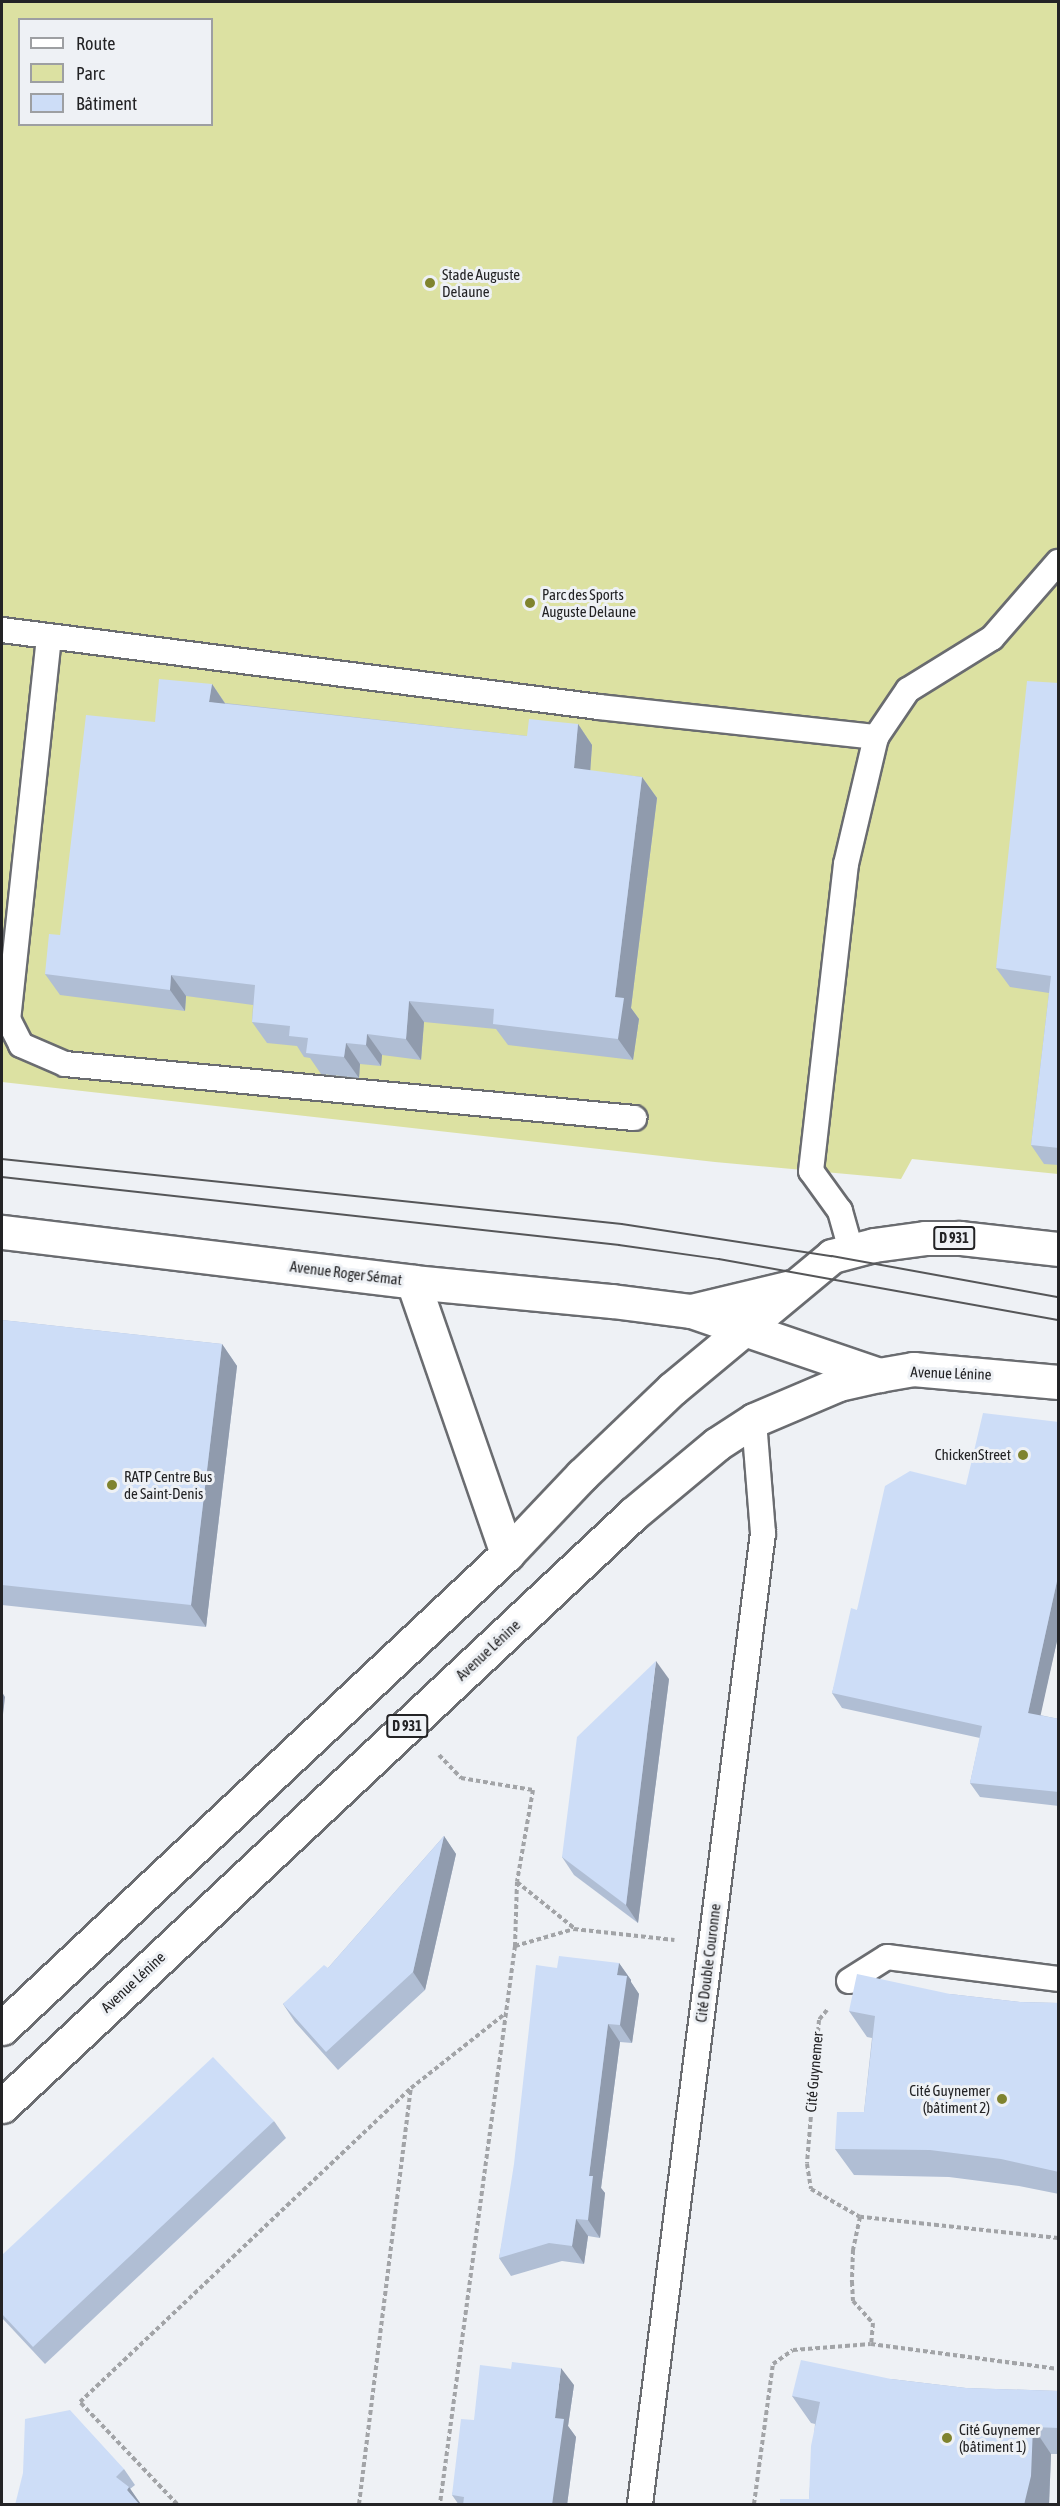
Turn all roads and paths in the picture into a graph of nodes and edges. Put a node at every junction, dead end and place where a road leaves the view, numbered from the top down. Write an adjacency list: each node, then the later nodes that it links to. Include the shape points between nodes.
1 (1059, 562): 4 (lane, via 992,638 908,690)
2 (2, 630): 3 (lane)
3 (49, 637): 4 (lane, via 599,707); 5 (lane, via 8,1019 21,1045 65,1064)
4 (876, 737): 8 (lane, via 846,864 811,1171 840,1210)
5 (634, 1118)
6 (2, 1232): 9 (main road, Avenue Roger Sémat)
7 (1059, 1249): 8 (main road, Avenue Roger Sémat / D 931, via 925,1238)
8 (851, 1250): 10 (main road, Avenue Roger Sémat / D 931, via 832,1256)
9 (413, 1282): 11 (main road, Avenue Roger Sémat); 16 (main road)
10 (792, 1287): 11 (main road, Avenue Roger Sémat); 12 (main road, Avenue Roger Sémat / D 931)
11 (691, 1311): 12 (main road, Avenue Roger Sémat)
12 (744, 1329): 13 (main road); 16 (main road, D 931, via 663,1397)
13 (879, 1375): 14 (main road, Avenue Lénine / D 931, via 913,1369); 15 (main road, Avenue Lénine / D 931, via 839,1384)
14 (1059, 1382)
15 (754, 1420): 17 (main road, Avenue Lénine / D 931, via 717,1444 633,1514); 20 (lane, Cité Double Couronne, via 763,1533)
16 (507, 1554): 25 (main road, D 931)
17 (408, 1724): 18 (path, via 462,1778 533,1790); 27 (main road, Avenue Lénine / D 931)
18 (517, 1882): 19 (path); 21 (path)
19 (574, 1929): 20 (path); 21 (path)
20 (710, 1944): 35 (lane, Cité Double Couronne)
21 (515, 1946): 24 (path)
22 (1059, 1979): 23 (lane, via 887,1957)
23 (849, 1981): 28 (path, Cité Guynemer, via 819,2020 807,2164 811,2189)
24 (507, 2012): 26 (path); 34 (path)
25 (2, 2028)
26 (411, 2088): 32 (path, via 80,2402); 33 (path)
27 (2, 2106)
28 (860, 2217): 29 (path, Cité Guynemer); 30 (path, via 853,2250 853,2301 873,2323)
29 (1059, 2238)
30 (872, 2344): 31 (path); 36 (path, via 793,2350 773,2364)
31 (1059, 2369)
32 (177, 2505)
33 (359, 2505)
34 (440, 2505)
35 (640, 2505)
36 (754, 2505)

